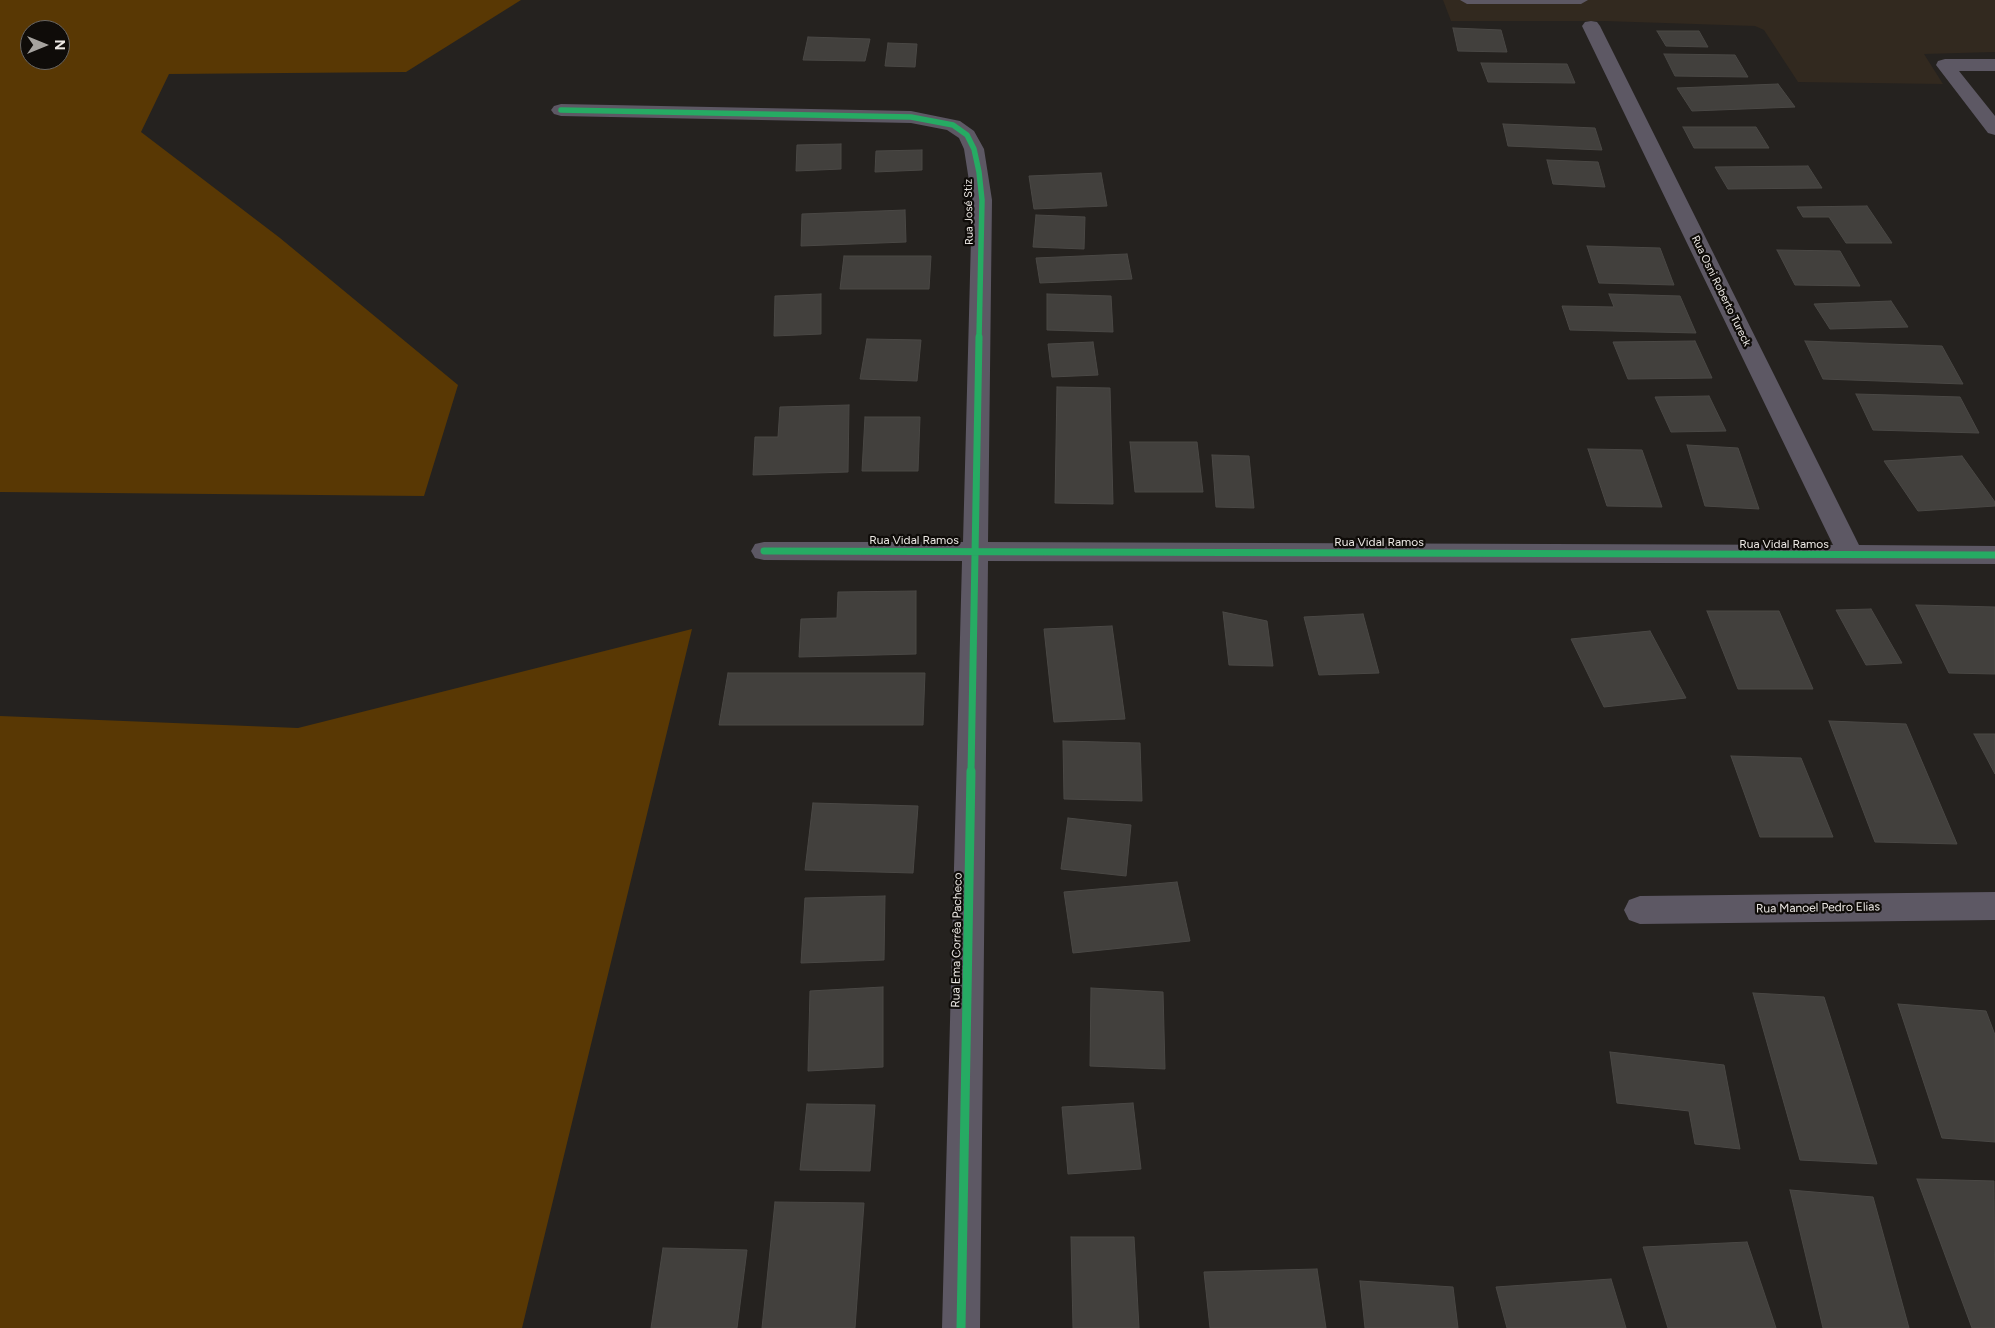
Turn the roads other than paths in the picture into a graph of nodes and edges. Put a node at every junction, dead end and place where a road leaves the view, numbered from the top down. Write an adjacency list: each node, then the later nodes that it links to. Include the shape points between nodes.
1 (1467, 0): 2 (lane)
2 (1581, 0)
3 (1591, 26): 10 (street, Rua Osni Roberto Tureck)
4 (1995, 64): 6 (street, via 1945,65)
5 (561, 110): 8 (street, Rua José Stiz, via 911,117 953,125 966,135 978,164 982,200)
6 (1995, 129)
7 (764, 551): 8 (street, Rua Vidal Ramos)
8 (976, 552): 10 (street, Rua Vidal Ramos); 13 (street, Rua Ema Corrêa Pacheco)
9 (1995, 555): 10 (street, Rua Vidal Ramos)
10 (1851, 556)
11 (1995, 906): 12 (street, Rua Manoel Pedro Elias)
12 (1640, 910)
13 (961, 1328)

